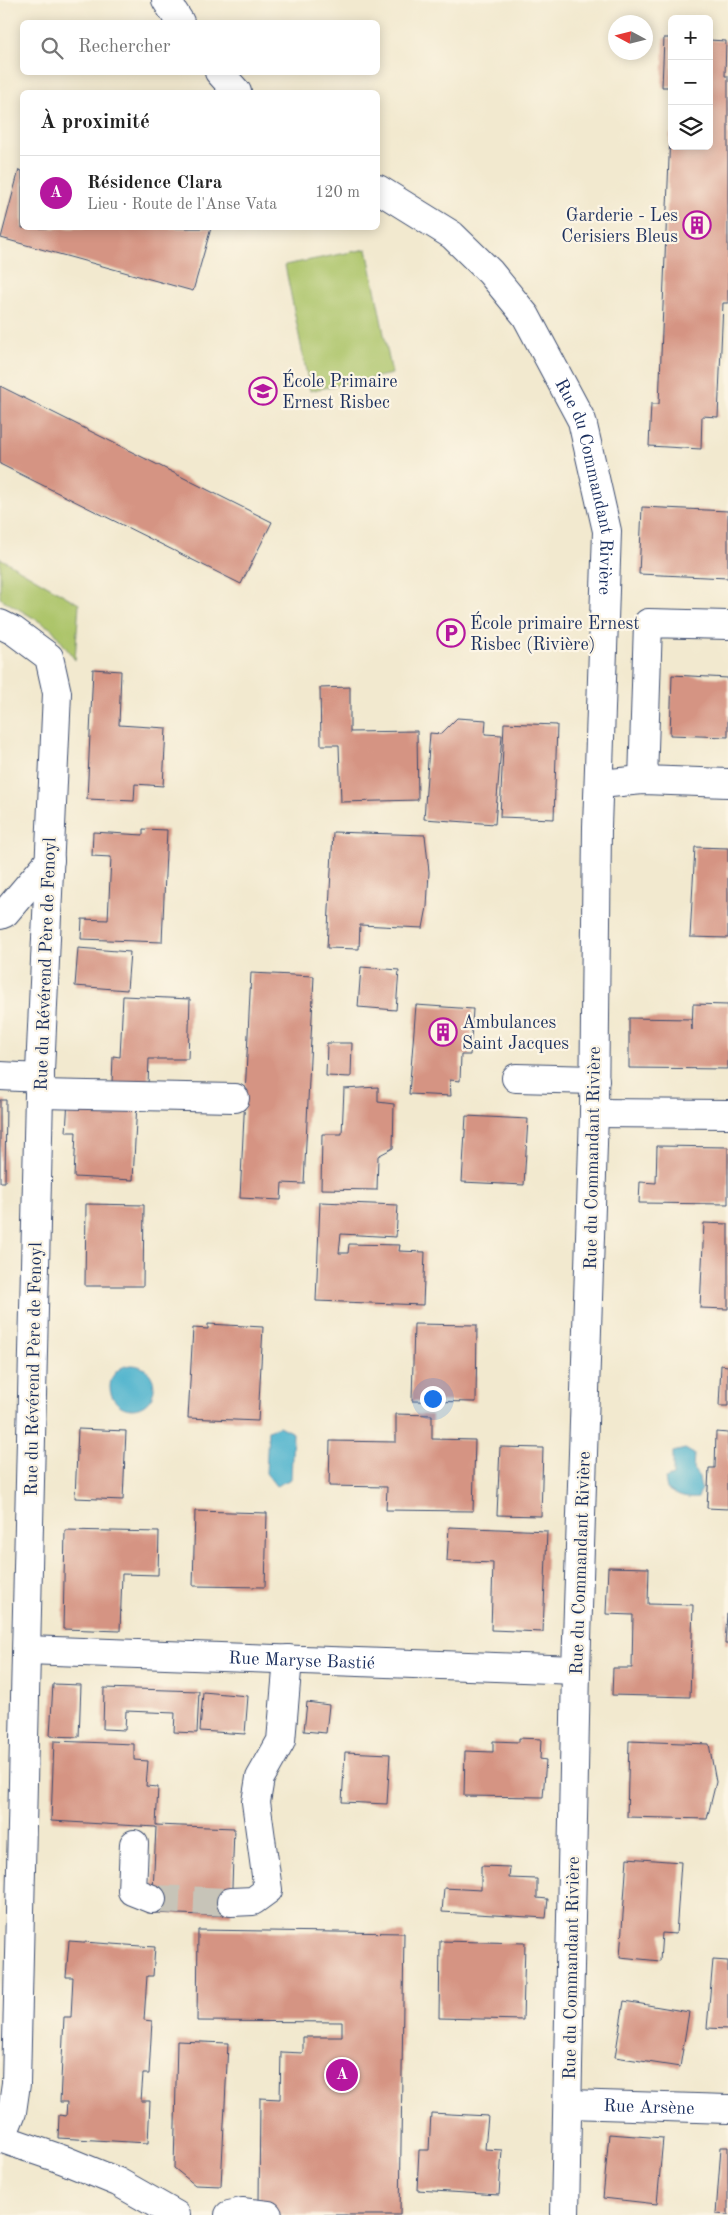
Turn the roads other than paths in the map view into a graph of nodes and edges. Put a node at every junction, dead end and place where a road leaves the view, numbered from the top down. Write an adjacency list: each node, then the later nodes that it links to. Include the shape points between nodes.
1 (166, 0): 2 (street)
2 (179, 20)
3 (222, 75): 4 (street)
4 (235, 90)
5 (380, 190): 9 (street, Rue du Commandant Rivière, via 452,235 490,272 526,316 582,421 607,531)
6 (0, 624): 11 (street, Rue du Révérend Père de Fenoyl, via 49,657 57,693)
7 (728, 625): 8 (street, via 648,623)
8 (642, 780): 9 (street); 10 (street)
9 (599, 784): 15 (street, Rue du Commandant Rivière)
10 (728, 784)
11 (50, 860): 12 (street); 16 (street, Rue du Révérend Père de Fenoyl)
12 (0, 915)
13 (0, 1076): 16 (street)
14 (516, 1078): 15 (street)
15 (595, 1080): 18 (street, Rue du Commandant Rivière)
16 (40, 1086): 17 (street); 20 (street, Rue du Révérend Père de Fenoyl)
17 (235, 1098)
18 (594, 1113): 19 (street); 22 (street, Rue du Commandant Rivière)
19 (728, 1114)
20 (27, 1650): 21 (street, Rue Maryse Bastié); 28 (street, Rue du Révérend Père de Fenoyl, via 16,2084 12,2112)
21 (288, 1659): 22 (street, Rue Maryse Bastié); 25 (street, via 281,1740 260,1778 256,1802 268,1890 253,1901)
22 (576, 1670): 26 (street, Rue du Commandant Rivière)
23 (134, 1844): 24 (street, via 132,1891)
24 (152, 1899)
25 (232, 1902)
26 (569, 2104): 27 (street, Rue Arsène); 32 (street, Rue du Commandant Rivière)
27 (728, 2109)
28 (1, 2138): 29 (street, via 118,2182)
29 (176, 2215)
30 (229, 2215): 31 (street, via 242,2212)
31 (268, 2215)
32 (565, 2215)

